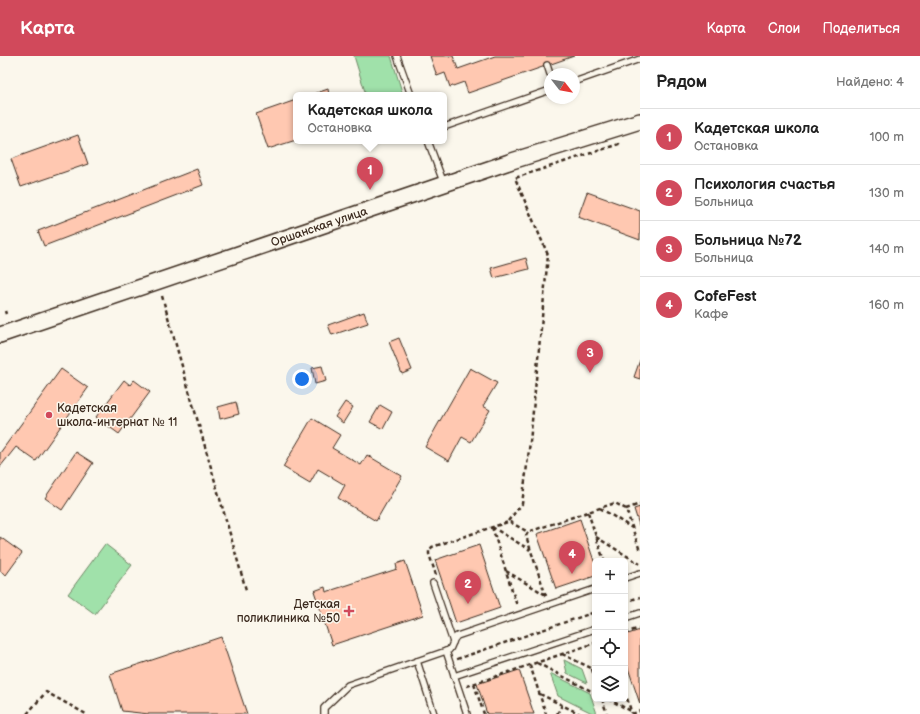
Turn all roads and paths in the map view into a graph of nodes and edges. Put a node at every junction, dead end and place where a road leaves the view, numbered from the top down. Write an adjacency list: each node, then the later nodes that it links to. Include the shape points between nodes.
1 (397, 56): 6 (lane)
2 (640, 59): 5 (lane)
3 (547, 65): 4 (lane)
4 (548, 68)
5 (580, 80)
6 (410, 92)
7 (544, 92): 9 (lane)
8 (640, 121): 12 (street, Оршанская улица)
9 (447, 126)
10 (625, 142): 19 (path, via 515,178 548,255 522,504)
11 (429, 144): 12 (lane)
12 (444, 184): 14 (street, Оршанская улица)
13 (162, 296): 32 (path)
14 (0, 335)
15 (640, 504): 17 (path)
16 (600, 508): 17 (path, via 615,503); 18 (path); 21 (path)
17 (626, 509): 21 (path)
18 (588, 512): 22 (path); 23 (path)
19 (508, 522): 20 (path); 22 (path)
20 (492, 527): 24 (path); 28 (path); 31 (path, via 431,548 429,554 437,578)
21 (632, 528): 25 (path)
22 (528, 532): 24 (path, via 526,535)
23 (596, 537): 26 (path); 27 (path)
24 (531, 551): 34 (path)
25 (640, 551)
26 (603, 558)
27 (640, 564)
28 (505, 570): 34 (path); 40 (path)
29 (640, 573): 30 (lane)
30 (628, 577)
31 (433, 583): 45 (lane)
32 (246, 590)
33 (592, 590): 37 (lane)
34 (546, 595): 37 (path)
35 (640, 597): 36 (path)
36 (628, 601)
37 (549, 604): 40 (lane)
38 (592, 613): 50 (path)
39 (640, 613): 41 (lane)
40 (519, 614): 45 (lane, via 457,636)
41 (628, 617)
42 (640, 628): 44 (path)
43 (592, 630): 54 (lane)
44 (628, 632)
45 (453, 643): 47 (lane)
46 (592, 644): 48 (path)
47 (446, 651): 49 (lane); 50 (lane)
48 (562, 654): 51 (path); 53 (path)
49 (417, 661): 67 (lane, via 348,685 324,708); 68 (lane)
50 (449, 661): 54 (lane)
51 (536, 663): 52 (path); 57 (path)
52 (530, 665): 55 (path); 58 (path)
53 (592, 669)
54 (454, 676): 56 (lane)
55 (474, 684): 56 (path); 70 (path)
56 (459, 689): 69 (lane)
57 (592, 691)
58 (539, 694): 62 (path); 71 (path)
59 (628, 701): 64 (path)
60 (603, 702): 74 (path)
61 (613, 702): 64 (path)
62 (562, 705): 72 (path); 73 (path)
63 (640, 711): 64 (path)
64 (632, 713)
65 (27, 714): 66 (path, via 46,692)
66 (86, 714)
67 (324, 714)
68 (434, 714)
69 (467, 714)
70 (484, 714)
71 (546, 714)
72 (557, 714)
73 (580, 714)
74 (607, 714)

